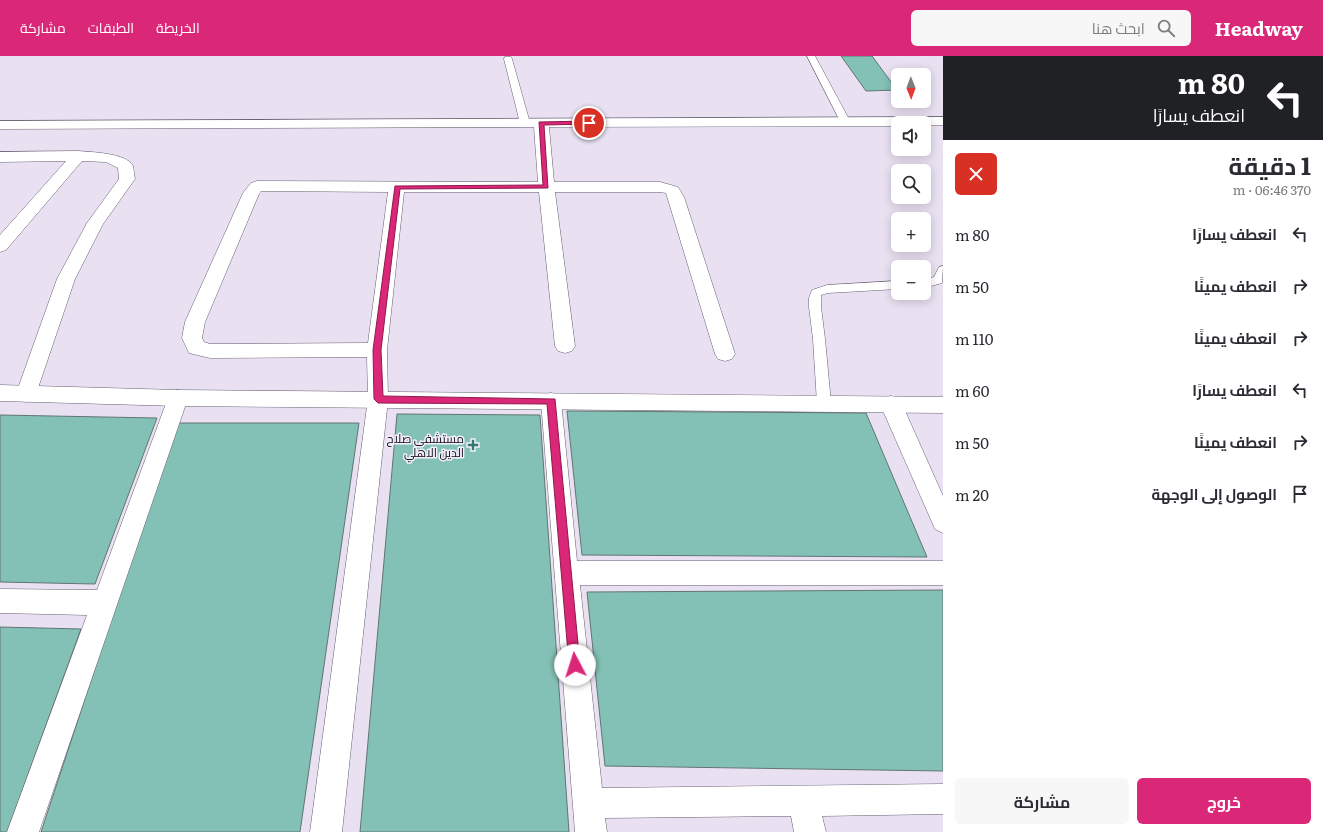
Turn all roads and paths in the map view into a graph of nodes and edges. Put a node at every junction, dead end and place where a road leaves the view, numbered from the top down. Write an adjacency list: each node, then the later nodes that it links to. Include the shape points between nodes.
1 (811, 56): 4 (lane)
2 (508, 59): 5 (lane)
3 (943, 121): 4 (street)
4 (845, 122): 6 (street)
5 (525, 123): 6 (street); 7 (street)
6 (541, 123): 10 (street)
7 (0, 125)
8 (78, 156): 9 (street); 12 (street); 20 (street, via 109,158 125,166 127,179 95,223 66,279)
9 (0, 157)
10 (546, 186): 11 (street); 16 (street); 18 (street, via 660,187 672,190)
11 (397, 187): 17 (street); 17 (street, via 257,186 251,193 198,314 192,338 196,348 210,351)
12 (0, 246)
13 (943, 270): 14 (lane, via 938,280)
14 (931, 282)
15 (891, 286): 24 (lane, via 827,289 816,293 814,298)
16 (565, 346)
17 (377, 350): 22 (street)
18 (726, 354)
19 (0, 393): 20 (street)
20 (26, 394): 21 (street)
21 (178, 398): 22 (street); 31 (street)
22 (378, 399): 23 (street); 36 (street)
23 (552, 401): 24 (street); 28 (street)
24 (824, 404): 25 (street)
25 (891, 404): 26 (street); 27 (street)
26 (943, 405)
27 (943, 522)
28 (566, 573): 29 (street); 34 (street)
29 (943, 573)
30 (0, 600): 31 (street)
31 (105, 603): 35 (street)
32 (943, 799): 33 (street)
33 (803, 800): 34 (street); 38 (street)
34 (588, 803): 37 (street)
35 (23, 832)
36 (326, 832)
37 (591, 832)
38 (810, 832)

